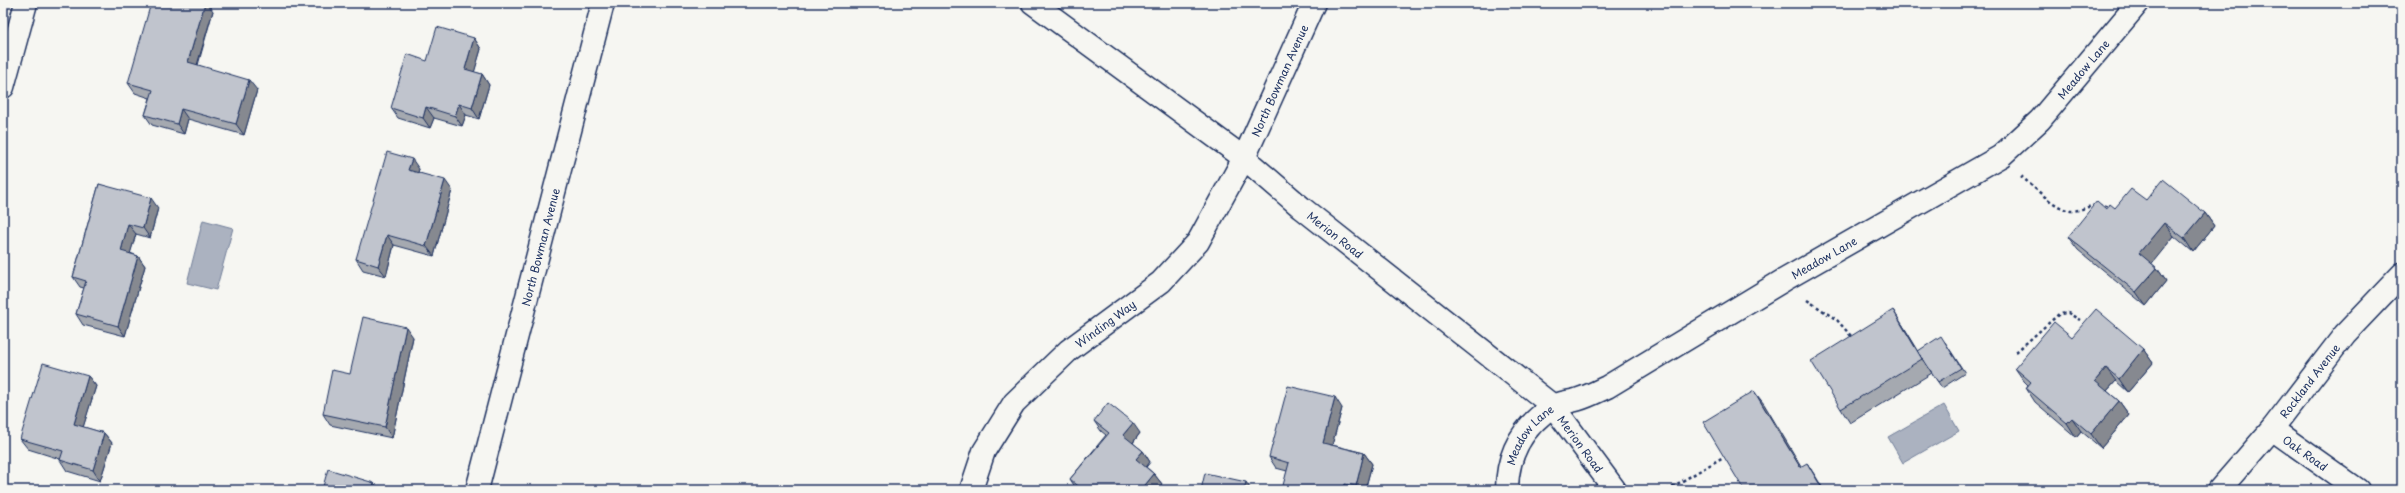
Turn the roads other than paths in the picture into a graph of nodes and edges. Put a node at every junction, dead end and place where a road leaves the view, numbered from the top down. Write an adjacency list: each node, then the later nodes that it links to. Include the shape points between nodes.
1 (26, 3): 6 (street)
2 (603, 3): 11 (street, North Bowman Avenue)
3 (1033, 3): 7 (street, Merion Road)
4 (1314, 3): 7 (street, North Bowman Avenue)
5 (2138, 3): 9 (street, Meadow Lane, via 2040,120 2001,156 1784,280 1607,387 1580,399)
6 (3, 87)
7 (1244, 158): 9 (street, Merion Road, via 1302,208); 12 (street, Winding Way, via 1198,242 1160,282 1068,350 1014,403 984,451)
8 (2402, 274): 10 (street, Rockland Avenue, via 2345,334)
9 (1553, 406): 13 (street, Meadow Lane, via 1527,429 1510,456); 14 (street, Merion Road)
10 (2272, 429): 15 (street, Rockland Avenue); 16 (street, Oak Road)
11 (477, 490)
12 (972, 490)
13 (1507, 490)
14 (1615, 490)
15 (2219, 490)
16 (2358, 490)

